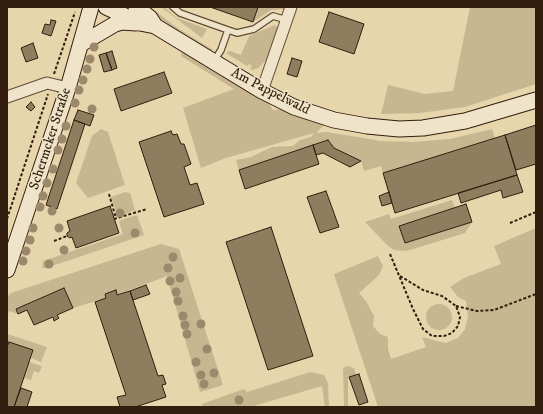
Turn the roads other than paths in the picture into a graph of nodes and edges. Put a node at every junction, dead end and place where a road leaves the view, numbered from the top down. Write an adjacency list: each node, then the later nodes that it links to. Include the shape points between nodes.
1 (92, 7): 10 (street, Schermcker Straße)
2 (106, 7): 7 (street, Am Pappelwald)
3 (136, 7): 8 (street, Am Pappelwald, via 150,18)
4 (173, 7): 9 (lane, via 180,13)
5 (291, 7): 6 (street)
6 (287, 20): 9 (lane, via 273,16 254,28 237,33); 13 (street)
7 (140, 23): 8 (street, Am Pappelwald); 10 (street, via 115,24)
8 (155, 26): 11 (street, Am Pappelwald)
9 (228, 30): 11 (lane)
10 (81, 44): 12 (street, Schermcker Straße)
11 (214, 61): 13 (street, Am Pappelwald)
12 (68, 88): 14 (street, via 51,83 43,84); 16 (street, Schermcker Straße)
13 (262, 91): 15 (street, Am Pappelwald, via 294,107 334,120 399,129 465,122)
14 (7, 97)
15 (536, 100)
16 (7, 270)

